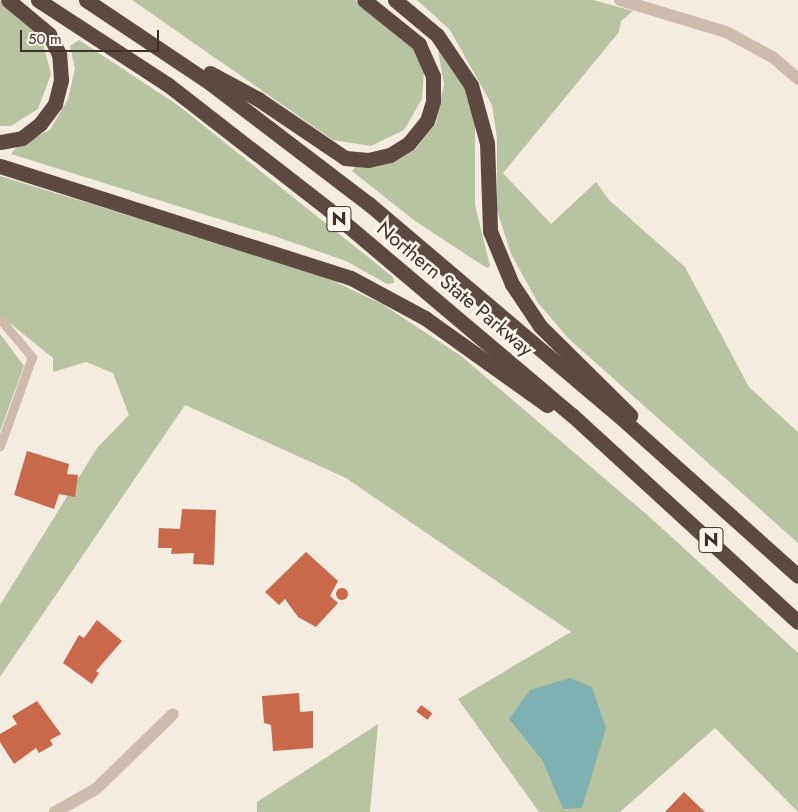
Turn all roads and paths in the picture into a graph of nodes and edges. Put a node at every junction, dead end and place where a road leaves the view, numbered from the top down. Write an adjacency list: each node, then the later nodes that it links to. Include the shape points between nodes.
1 (8, 0): 9 (highway, via 49,34 59,54 61,80 55,104 40,124 22,138)
2 (38, 0): 13 (highway, Northern State Parkway / N, via 125,54 256,152 418,284)
3 (86, 0): 7 (highway, Northern State Parkway / N)
4 (364, 0): 7 (highway, via 419,44 433,76 433,101 422,128 400,149 379,158 346,158 258,99)
5 (395, 0): 14 (highway, via 442,41 471,85 486,143 490,231 498,256 520,299 540,326 587,368)
6 (620, 0): 8 (street, via 726,32 774,58)
7 (152, 42): 14 (highway, Northern State Parkway / N, via 369,204)
8 (798, 79)
9 (0, 142)
10 (0, 166): 13 (highway, via 334,272 378,290 457,340)
11 (0, 319): 12 (lane, via 32,357)
12 (0, 446)
13 (623, 460): 16 (highway, Northern State Parkway / N)
14 (678, 468): 15 (highway, Northern State Parkway / N)
15 (798, 576)
16 (798, 622)
17 (173, 714): 18 (street, via 96,789)
18 (55, 812)

